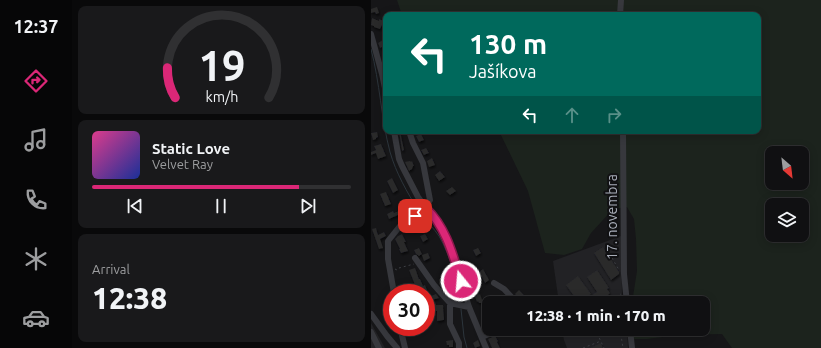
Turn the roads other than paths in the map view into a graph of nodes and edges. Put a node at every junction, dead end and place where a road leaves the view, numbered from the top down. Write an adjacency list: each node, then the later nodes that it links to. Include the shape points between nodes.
1 (621, 0): 2 (street)
2 (620, 12)
3 (371, 34): 4 (street)
4 (383, 79)
5 (395, 134): 8 (street, via 401,163)
6 (410, 134): 8 (street, via 423,163 429,200)
7 (623, 134): 13 (street, 17. novembra)
8 (425, 209): 11 (street, via 400,226 389,241 388,259); 15 (street, via 432,214 444,233)
9 (417, 260): 14 (street)
10 (494, 283): 12 (street)
11 (392, 284)
12 (510, 296)
13 (626, 296)
14 (450, 303): 15 (street); 24 (street, via 450,324)
15 (469, 307): 20 (street)
16 (371, 314): 22 (street)
17 (371, 332): 21 (street)
18 (402, 336): 23 (street)
19 (631, 336): 26 (street)
20 (482, 337): 25 (street)
21 (376, 345)
22 (397, 348)
23 (405, 348)
24 (459, 348)
25 (486, 348)
26 (632, 348)

